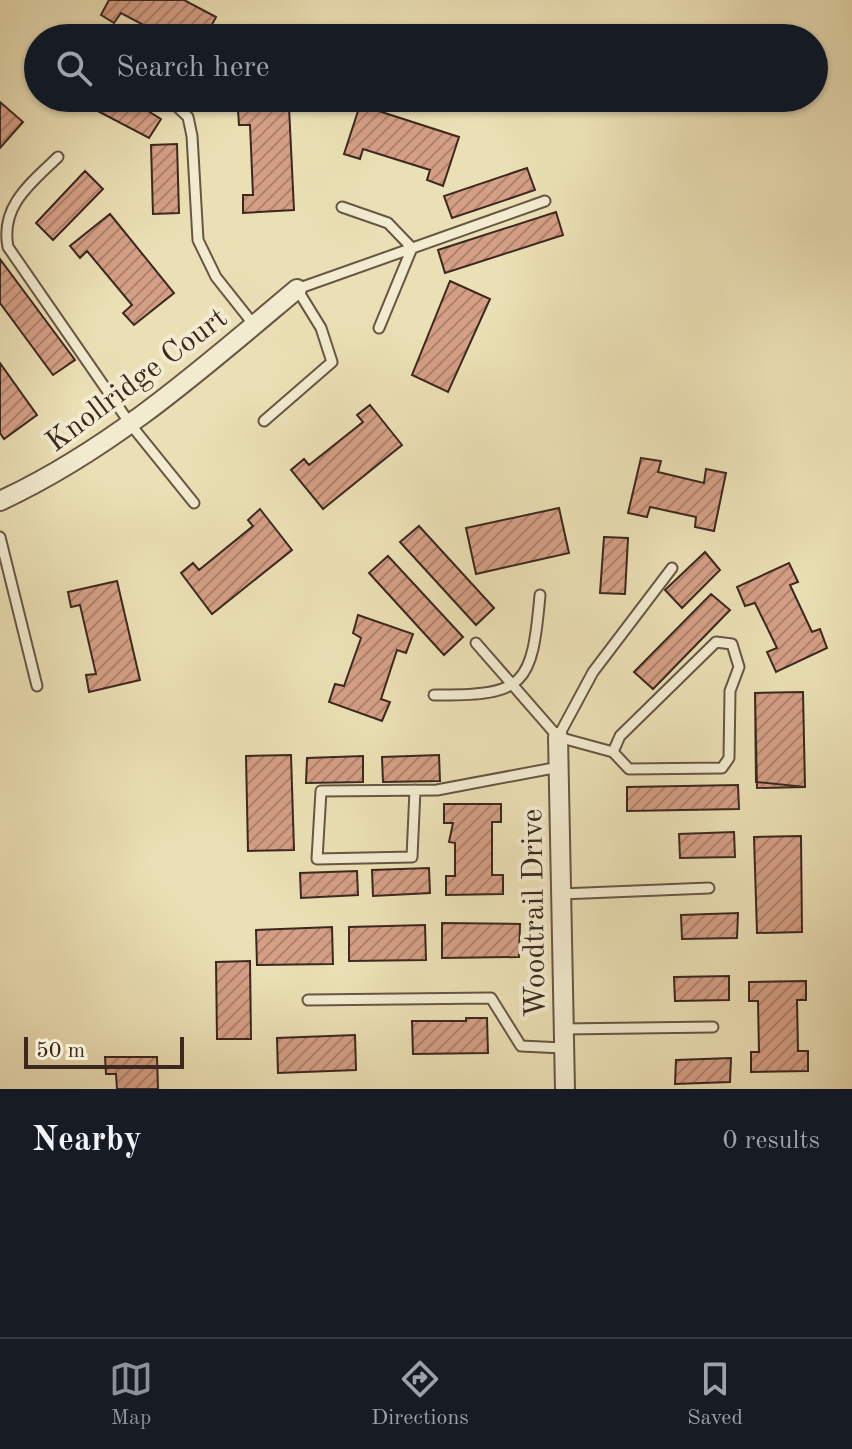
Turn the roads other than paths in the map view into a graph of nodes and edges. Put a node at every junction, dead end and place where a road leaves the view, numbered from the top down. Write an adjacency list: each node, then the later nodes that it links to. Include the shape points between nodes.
1 (183, 112): 7 (lane, via 192,136 198,240 216,277)
2 (58, 157): 10 (lane, via 20,193 5,231 8,247)
3 (545, 201): 5 (lane)
4 (342, 207): 5 (lane, via 388,223)
5 (412, 248): 6 (lane); 8 (lane)
6 (297, 289): 7 (street, Knollridge Court); 9 (lane, via 321,328 332,362)
7 (254, 325): 10 (street, Knollridge Court)
8 (379, 328)
9 (264, 421)
10 (131, 425): 11 (street, Knollridge Court, via 54,476); 12 (lane)
11 (0, 501)
12 (194, 503)
13 (0, 537): 18 (lane)
14 (672, 568): 20 (lane, via 593,672)
15 (540, 595): 17 (lane, via 531,660)
16 (476, 643): 17 (lane)
17 (512, 684): 19 (lane, via 489,694); 20 (lane)
18 (37, 686)
19 (434, 695)
20 (558, 737): 21 (lane); 22 (street, Woodtrail Drive)
21 (613, 752): 21 (lane, via 629,769 722,768 729,758 730,691 739,667 732,644 716,642 620,736)
22 (559, 767): 23 (lane); 25 (street, Woodtrail Drive)
23 (415, 790): 23 (lane, via 321,791 317,859 412,857)
24 (709, 888): 25 (lane)
25 (561, 894): 28 (street, Woodtrail Drive)
26 (308, 1000): 29 (lane, via 491,998 521,1046)
27 (713, 1027): 28 (lane)
28 (563, 1029): 29 (street, Woodtrail Drive)
29 (563, 1048): 30 (street, Woodtrail Drive)
30 (565, 1089)

